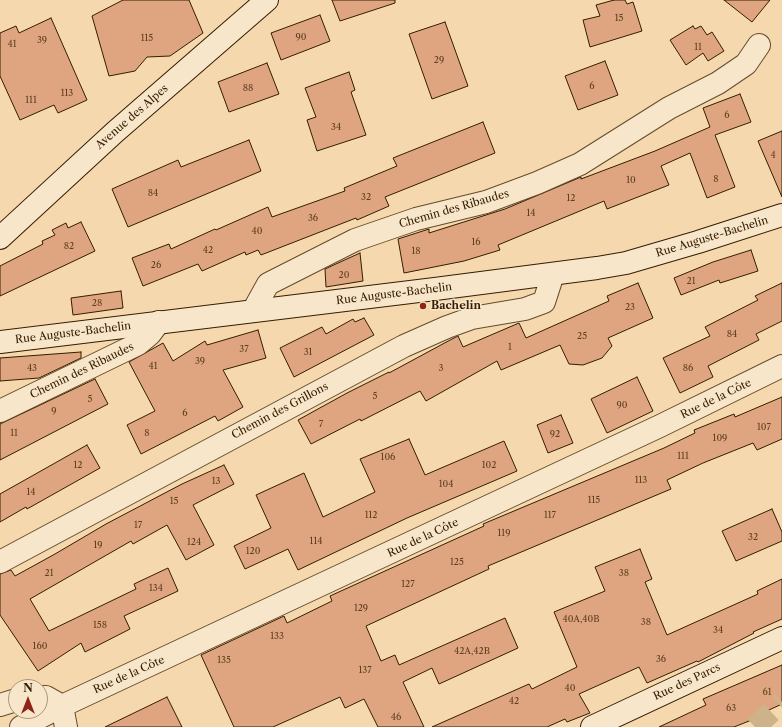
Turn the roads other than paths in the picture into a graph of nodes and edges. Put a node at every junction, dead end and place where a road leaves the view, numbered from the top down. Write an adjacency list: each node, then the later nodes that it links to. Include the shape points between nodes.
1 (267, 0): 4 (street, Avenue des Alpes, via 115,132)
2 (759, 45): 6 (street, Chemin des Ribaudes, via 746,64 718,83 669,108 580,164 486,202 416,219 355,240 268,284)
3 (782, 215): 5 (street, Rue Auguste-Bachelin, via 626,263)
4 (0, 238)
5 (553, 274): 6 (street, Rue Auguste-Bachelin); 11 (street, Chemin des Grillons, via 544,302 525,309 472,318 404,346)
6 (253, 311): 7 (street, Rue Auguste-Bachelin)
7 (159, 322): 8 (street, Rue Auguste-Bachelin); 10 (street, Chemin des Ribaudes, via 138,344)
8 (0, 342)
9 (782, 366): 14 (street, Rue de la Côte, via 653,430)
10 (0, 411)
11 (0, 562)
12 (782, 638): 17 (street, Rue des Parcs)
13 (48, 698): 14 (street)
14 (62, 706): 15 (street, Rue de la Côte); 16 (street)
15 (21, 727)
16 (66, 727)
17 (592, 727)

